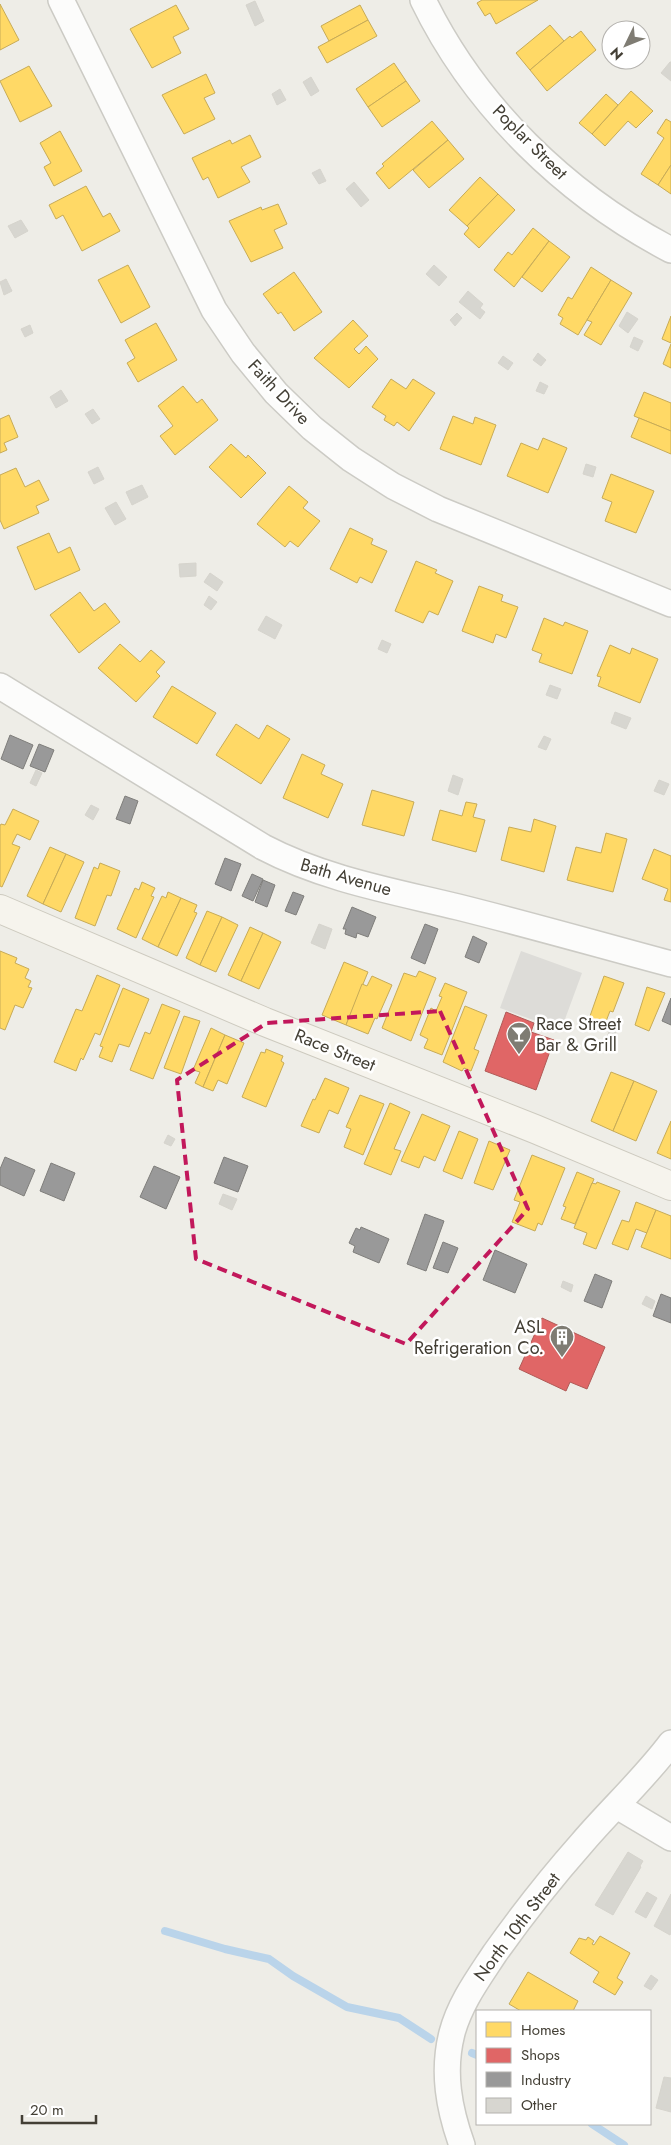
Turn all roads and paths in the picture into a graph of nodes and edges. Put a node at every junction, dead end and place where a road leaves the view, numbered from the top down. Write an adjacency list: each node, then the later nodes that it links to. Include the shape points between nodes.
1 (61, 0): 4 (street, Faith Drive, via 214,310 276,393 351,459 393,486 438,509)
2 (423, 0): 3 (street, Poplar Street, via 462,66 499,115 541,159 589,199 640,234)
3 (671, 250)
4 (671, 604)
5 (1, 686): 7 (street, Bath Avenue, via 288,860 324,874 523,923)
6 (0, 909): 8 (main road, Race Street, via 265,1022)
7 (671, 964)
8 (671, 1186)
9 (671, 1744): 10 (street, North 10th Street)
10 (616, 1806): 11 (street); 12 (street, North 10th Street, via 523,1914 462,2006 452,2034 447,2068 449,2103)
11 (671, 1838)
12 (462, 2145)

